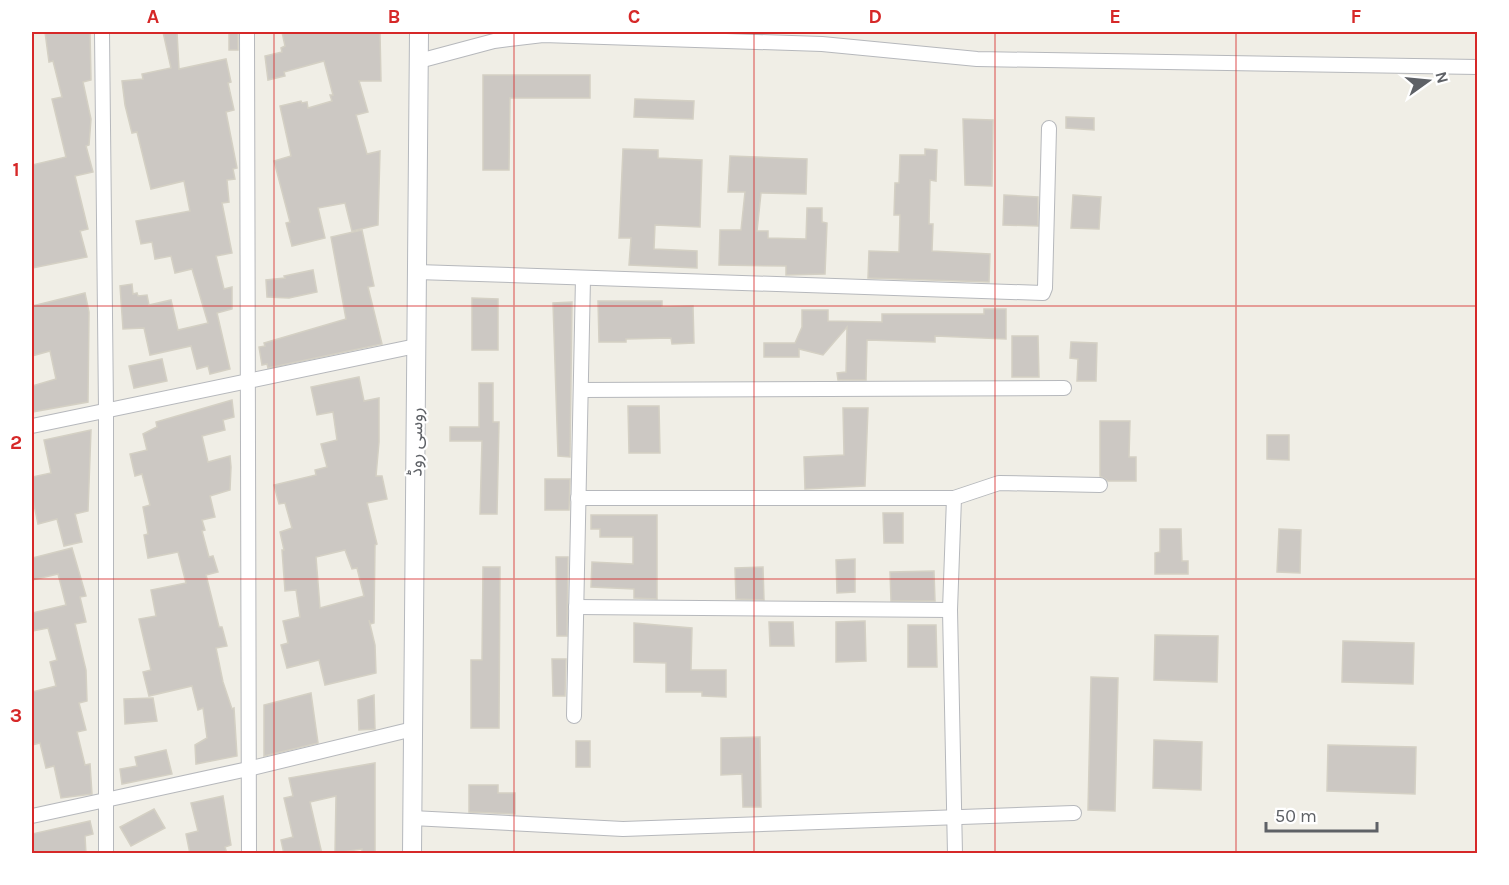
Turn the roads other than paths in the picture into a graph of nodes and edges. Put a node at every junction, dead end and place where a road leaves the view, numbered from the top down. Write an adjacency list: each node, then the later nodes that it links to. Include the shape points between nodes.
1 (102, 32): 13 (street)
2 (247, 32): 10 (street)
3 (419, 32): 4 (main road, روسی روڈ)
4 (419, 61): 5 (street, via 494,41 543,35 822,44 977,59); 7 (main road, روسی روڈ)
5 (1478, 67)
6 (1049, 128): 8 (street, via 1043,293)
7 (417, 272): 8 (street); 9 (main road, روسی روڈ)
8 (583, 278): 12 (street)
9 (416, 346): 10 (street); 21 (main road, روسی روڈ)
10 (249, 381): 13 (street); 22 (street)
11 (1064, 388): 12 (street)
12 (581, 390): 16 (street)
13 (106, 409): 14 (street); 23 (street)
14 (32, 426)
15 (1100, 485): 17 (street, via 999,483)
16 (578, 498): 17 (street); 18 (street)
17 (954, 498): 19 (street)
18 (576, 607): 19 (street); 20 (street)
19 (950, 610): 27 (street)
20 (574, 716)
21 (413, 729): 22 (street); 26 (main road, روسی روڈ)
22 (248, 769): 23 (street); 29 (street)
23 (105, 800): 25 (street); 28 (street)
24 (1074, 813): 27 (street)
25 (32, 816)
26 (412, 818): 27 (street, via 623,829); 30 (main road, روسی روڈ)
27 (954, 818): 31 (street)
28 (106, 854)
29 (249, 854)
30 (412, 854)
31 (955, 854)

